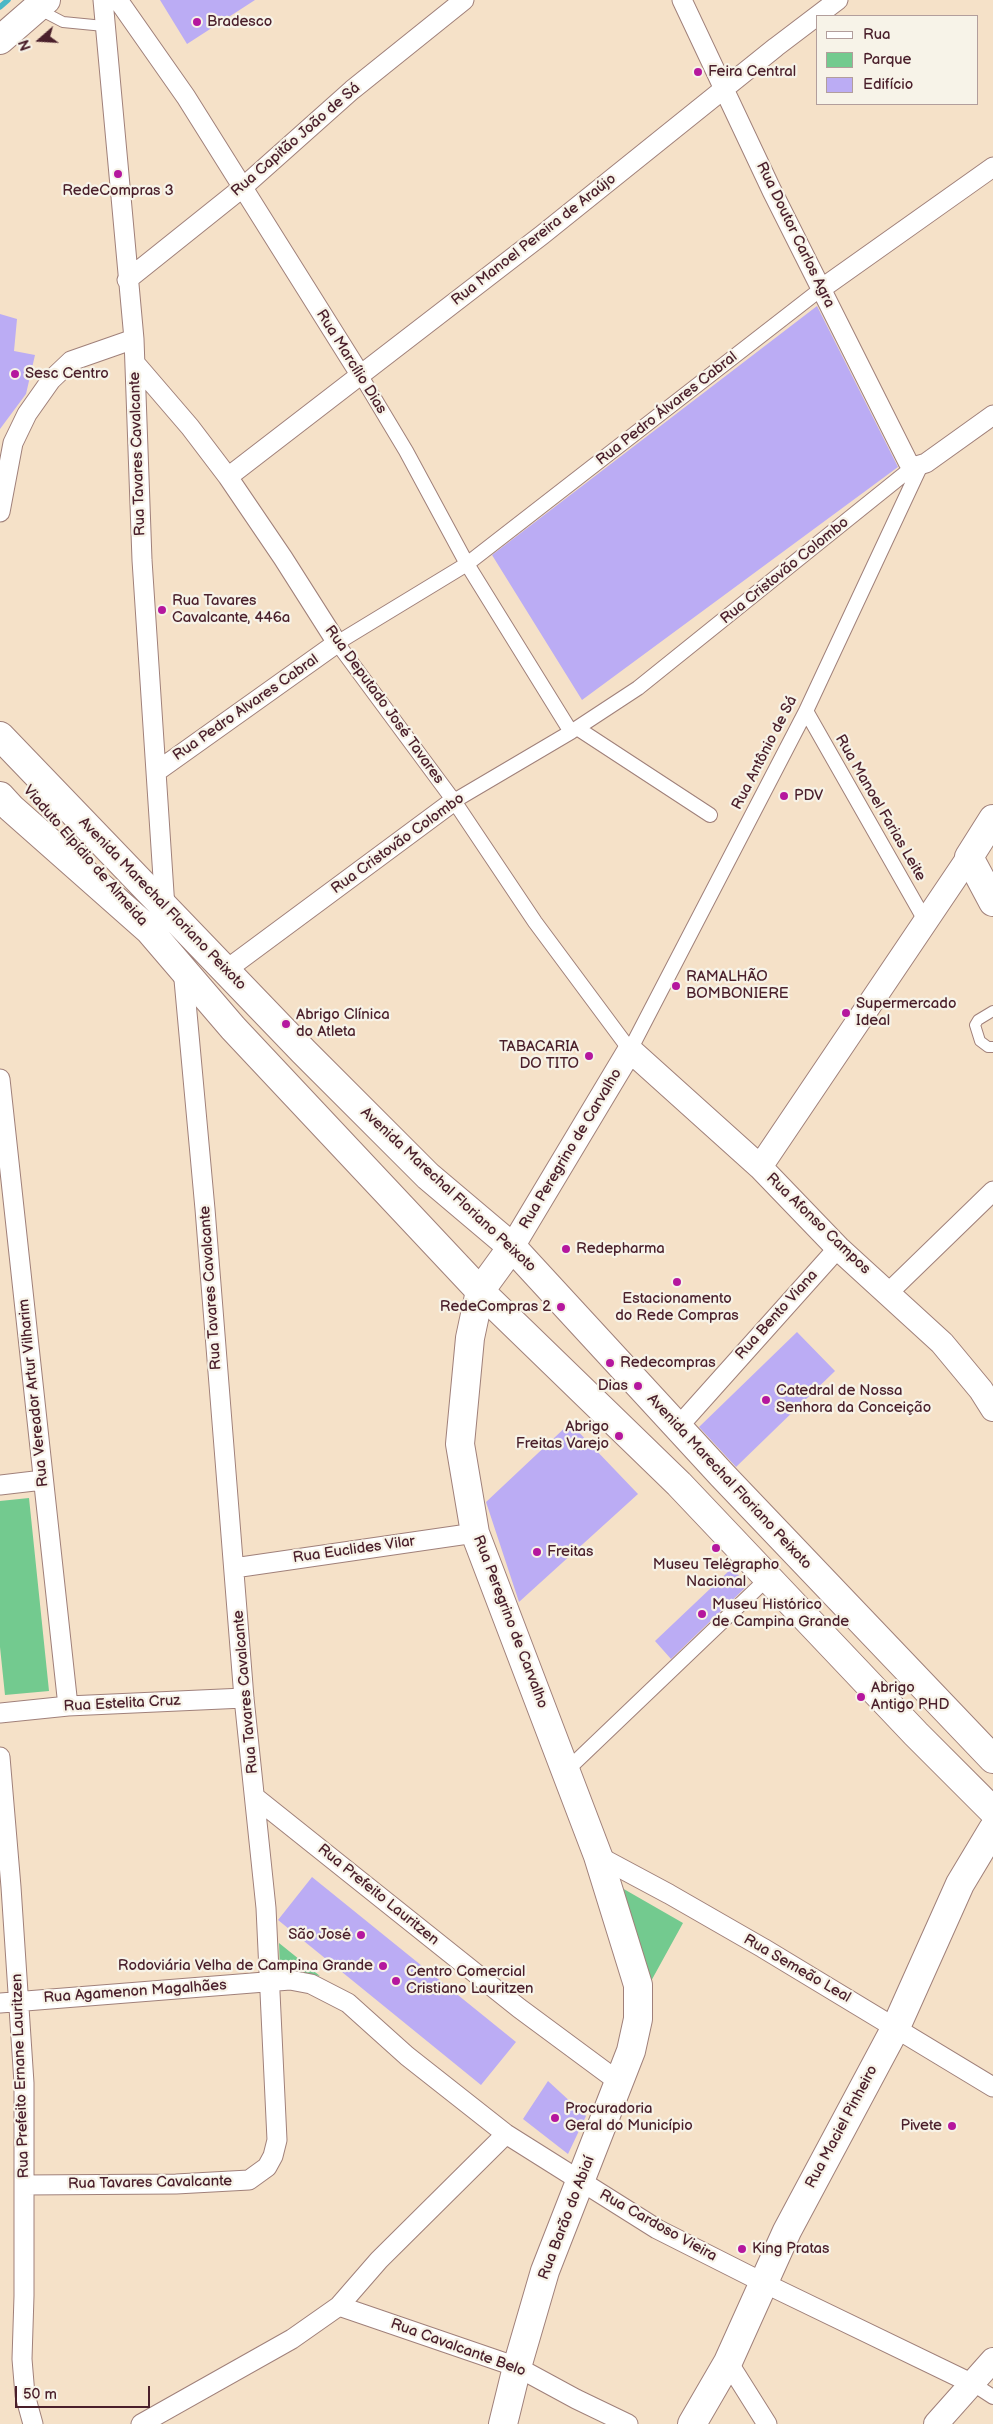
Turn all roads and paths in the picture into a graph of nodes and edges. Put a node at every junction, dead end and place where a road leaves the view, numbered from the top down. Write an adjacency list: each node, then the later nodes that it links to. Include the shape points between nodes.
1 (103, 0): 7 (street, Rua Tavares Cavalcante)
2 (118, 0): 11 (street, Rua Marcílio Dias, via 186,97)
3 (464, 0): 11 (street, Rua Capitão João de Sá, via 352,90)
4 (682, 0): 9 (street, Rua Doutor Carlos Agra)
5 (828, 3): 9 (street, Rua Manoel Pereira de Araújo)
6 (40, 4): 7 (lane, via 63,22); 8 (main road)
7 (104, 26): 12 (street, Rua Tavares Cavalcante)
8 (0, 40)
9 (725, 89): 13 (street, Rua Doutor Carlos Agra); 16 (street, Rua Manoel Pereira de Araújo)
10 (993, 167): 13 (street, Rua Pedro Álvares Cabral)
11 (242, 188): 12 (street, Rua Capitão João de Sá); 16 (street, Rua Marcílio Dias)
12 (128, 280): 14 (street, Rua Tavares Cavalcante)
13 (821, 289): 18 (street, Rua Doutor Carlos Agra, via 903,454); 21 (street, Rua Pedro Álvares Cabral)
14 (134, 339): 15 (street, Rua Tavares Cavalcante); 20 (street, via 71,361 51,380 27,414 13,443)
15 (135, 363): 19 (street, Rua Deputado José Tavares); 27 (street, Rua Tavares Cavalcante, via 142,560)
16 (361, 376): 19 (street, Rua Manoel Pereira de Araújo); 21 (street, Rua Marcílio Dias)
17 (993, 416): 18 (street, Rua Cristovão Colombo)
18 (917, 466): 23 (street, Rua Antônio de Sá); 24 (street, Rua Cristovão Colombo, via 638,688)
19 (228, 477): 22 (street, Rua Deputado José Tavares)
20 (0, 512)
21 (467, 564): 22 (street, Rua Pedro Álvares Cabral); 24 (street, Rua Marcílio Dias)
22 (337, 643): 27 (street, Rua Pedro Alvares Cabral); 29 (street, Rua Deputado José Tavares)
23 (806, 711): 35 (street, Rua Manoel Farias Leite); 41 (street, Rua Antônio de Sá)
24 (574, 730): 29 (street, Rua Cristovão Colombo); 30 (street)
25 (0, 736): 34 (main road, Avenida Marechal Floriano Peixoto)
26 (0, 759): 36 (main road, Viaduto Elpídio de Almeida, via 88,855)
27 (156, 772): 34 (street, Rua Tavares Cavalcante)
28 (2, 801): 36 (main road, Avenida Marechal Floriano Peixoto)
29 (454, 801): 38 (street, Rua Cristovão Colombo); 41 (street, Rua Deputado José Tavares, via 535,922)
30 (710, 815)
31 (993, 819): 32 (main road)
32 (969, 857): 33 (main road); 35 (street)
33 (993, 902)
34 (165, 908): 38 (main road, Avenida Marechal Floriano Peixoto)
35 (926, 922): 43 (street)
36 (149, 930): 37 (main road, Avenida Marechal Floriano Peixoto)
37 (183, 969): 47 (main road, Avenida Marechal Floriano Peixoto, via 233,1028); 54 (street, Rua Tavares Cavalcante)
38 (226, 970): 45 (main road, Avenida Marechal Floriano Peixoto, via 428,1176)
39 (993, 1010): 40 (lane, via 975,1025 980,1041)
40 (993, 1047)
41 (630, 1050): 43 (street, Rua Afonso Campos); 45 (street, Rua Peregrino de Carvalho)
42 (0, 1079): 51 (street, Rua Vereador Artur Vilharim)
43 (760, 1167): 46 (street, Rua Afonso Campos)
44 (993, 1190): 48 (street)
45 (512, 1247): 47 (main road, Rua Peregrino de Carvalho); 50 (main road, Avenida Marechal Floriano Peixoto)
46 (838, 1248): 48 (street, Rua Afonso Campos); 50 (street, Rua Bento Viana)
47 (480, 1291): 53 (main road, Rua Peregrino de Carvalho, via 470,1338 460,1444); 55 (main road, Avenida Marechal Floriano Peixoto, via 579,1384)
48 (889, 1292): 49 (street, Rua Afonso Campos, via 942,1343)
49 (991, 1401)
50 (677, 1428): 60 (main road, Avenida Marechal Floriano Peixoto)
51 (44, 1480): 52 (street); 57 (street, Rua Vereador Artur Vilharim)
52 (0, 1484)
53 (475, 1533): 54 (street, Rua Euclides Vilar); 61 (main road, Rua Peregrino de Carvalho)
54 (234, 1568): 56 (street, Rua Tavares Cavalcante)
55 (769, 1578): 61 (street); 63 (main road, Avenida Marechal Floriano Peixoto)
56 (244, 1698): 57 (street, Rua Estelita Cruz); 62 (street, Rua Tavares Cavalcante)
57 (68, 1706): 58 (street, Rua Estelita Cruz)
58 (0, 1712)
59 (0, 1757): 68 (street, Rua Prefeito Ernane Lauritzen)
60 (993, 1759)
61 (566, 1771): 65 (main road, Rua Peregrino de Carvalho)
62 (256, 1798): 66 (street, Rua Tavares Cavalcante); 70 (street, Rua Prefeito Lauritzen, via 519,2008)
63 (993, 1812)
64 (993, 1829): 69 (main road, Rua Maciel Pinheiro, via 960,1884)
65 (598, 1856): 67 (main road, Rua Peregrino de Carvalho); 69 (street, Rua Semeão Leal)
66 (270, 1982): 68 (street, Rua Agamenon Magalhães); 72 (street, Rua Cardoso Vieira, via 290,1980 311,1984 348,2004 407,2056); 74 (street, Rua Tavares Cavalcante, via 277,2140 273,2156 258,2175 249,2180 230,2182)
67 (638, 1985): 70 (main road, Rua Barão do Abiaí, via 638,2018 631,2051)
68 (9, 2002): 74 (street, Rua Prefeito Ernane Lauritzen, via 24,2082)
69 (896, 2027): 71 (street, Rua Semeão Leal); 75 (main road, Rua Maciel Pinheiro, via 804,2198)
70 (619, 2082): 73 (main road, Rua Barão do Abiaí)
71 (993, 2087)
72 (506, 2134): 73 (street, Rua Cardoso Vieira); 76 (street, via 379,2260)
73 (580, 2182): 75 (street, Rua Cardoso Vieira, via 657,2229); 79 (main road, Rua Barão do Abiaí, via 545,2271)
74 (25, 2185): 82 (street, Rua Prefeito Ernane Lauritzen, via 22,2359 25,2395)
75 (764, 2284): 78 (main road, Rua Maciel Pinheiro); 80 (street, Rua Cardoso Vieira)
76 (340, 2306): 79 (street, Rua Cavalcante Belo); 83 (street, via 292,2339)
77 (993, 2360): 80 (street)
78 (728, 2362): 86 (main road, Rua Maciel Pinheiro); 87 (street)
79 (517, 2367): 84 (main road, Rua Barão do Abiaí); 85 (street, Rua Cavalcante Belo)
80 (973, 2384): 81 (street, Rua Cardoso Vieira); 88 (street)
81 (993, 2398)
82 (33, 2424)
83 (141, 2424)
84 (503, 2424)
85 (628, 2424)
86 (692, 2424)
87 (767, 2424)
88 (936, 2424)

